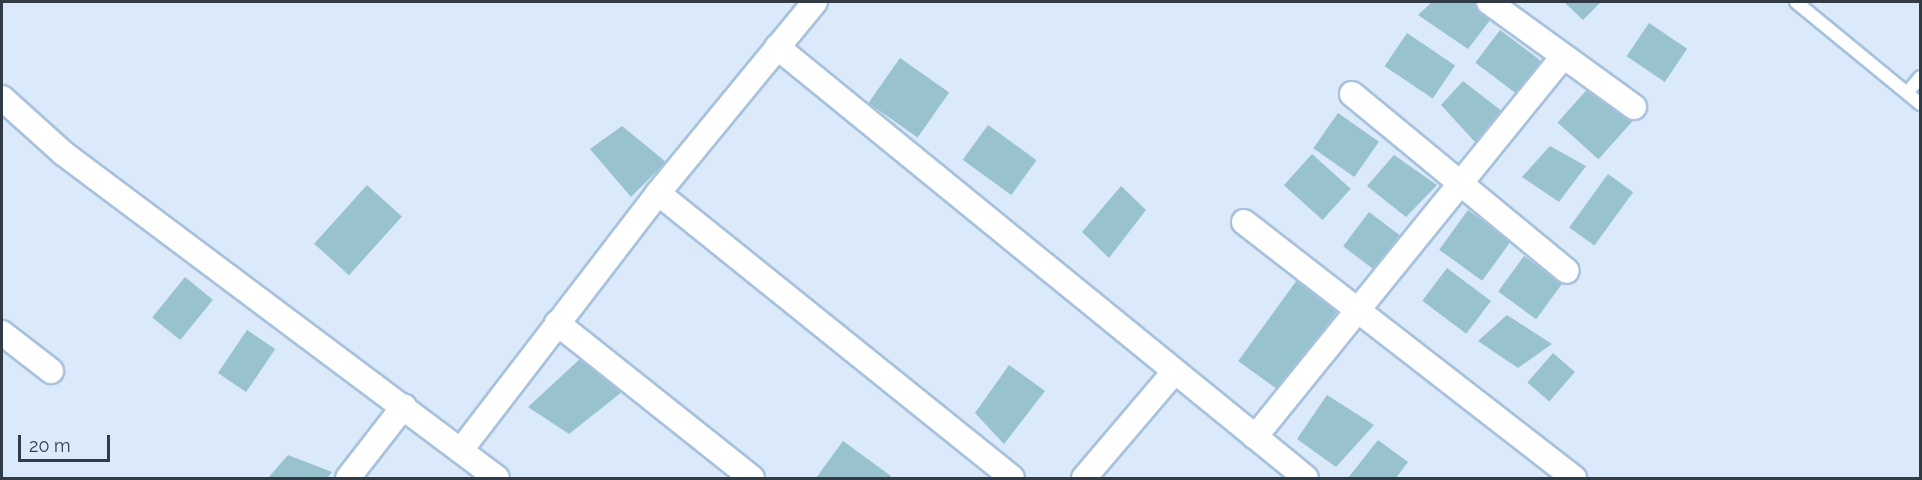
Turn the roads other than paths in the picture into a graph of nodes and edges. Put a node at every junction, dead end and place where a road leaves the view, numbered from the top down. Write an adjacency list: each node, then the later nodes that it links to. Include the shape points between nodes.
1 (815, 2): 4 (street)
2 (1489, 2): 5 (street)
3 (1796, 2): 7 (lane)
4 (777, 47): 13 (street); 20 (street)
5 (1562, 58): 11 (street); 12 (street)
6 (1920, 77): 7 (lane)
7 (1908, 92): 10 (lane)
8 (1352, 94): 12 (street)
9 (2, 98): 21 (street, via 63,153)
10 (1920, 104)
11 (1634, 107)
12 (1461, 184): 15 (street); 16 (street)
13 (658, 193): 17 (street); 27 (street)
14 (1244, 222): 16 (street)
15 (1567, 271)
16 (1358, 314): 22 (street); 30 (street)
17 (557, 323): 23 (street); 26 (street)
18 (2, 333): 19 (street)
19 (51, 371)
20 (1175, 371): 22 (street); 28 (street)
21 (404, 406): 23 (street); 24 (street)
22 (1256, 437): 29 (street)
23 (461, 450): 25 (street)
24 (348, 478)
25 (497, 478)
26 (752, 478)
27 (1012, 478)
28 (1084, 478)
29 (1306, 478)
30 (1574, 478)

